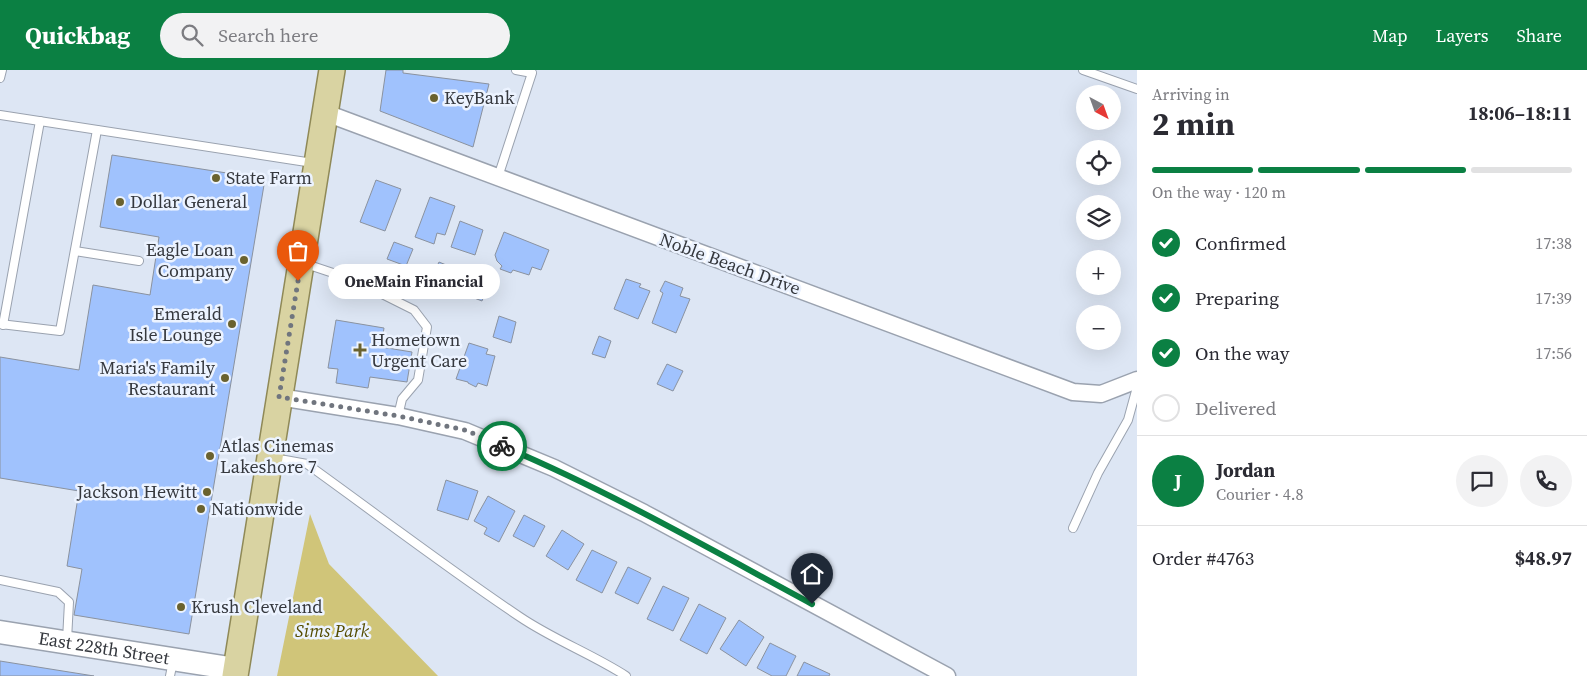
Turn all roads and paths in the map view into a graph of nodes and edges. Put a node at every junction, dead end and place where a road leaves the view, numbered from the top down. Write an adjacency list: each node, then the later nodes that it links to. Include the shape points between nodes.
1 (2, 70): 5 (lane)
2 (332, 70): 7 (main road)
3 (516, 70): 12 (lane, via 532,73)
4 (1083, 70): 6 (lane)
5 (0, 78)
6 (1137, 89)
7 (326, 113): 11 (main road); 12 (street, Noble Beach Drive)
8 (0, 115): 9 (lane)
9 (40, 121): 10 (lane); 16 (lane)
10 (97, 130): 11 (lane); 13 (lane)
11 (317, 164): 15 (main road)
12 (498, 177): 17 (street, Noble Beach Drive, via 1073,392 1101,394)
13 (75, 251): 14 (lane); 16 (lane, via 60,331)
14 (139, 262)
15 (302, 262): 19 (main road); 20 (lane, via 354,280 414,310 427,327 418,380 402,399)
16 (2, 325)
17 (1137, 380)
18 (1137, 387): 22 (lane, via 1128,420)
19 (279, 397): 20 (street); 21 (main road)
20 (398, 416): 29 (street, via 465,430 554,468)
21 (270, 457): 27 (main road); 28 (lane, via 307,464 521,618)
22 (1073, 528)
23 (0, 580): 25 (lane, via 58,592 69,602)
24 (0, 632): 25 (street, East 228th Street)
25 (67, 642): 26 (street, East 228th Street)
26 (172, 667): 27 (street, East 228th Street)
27 (236, 672)
28 (626, 676)
29 (947, 676)

